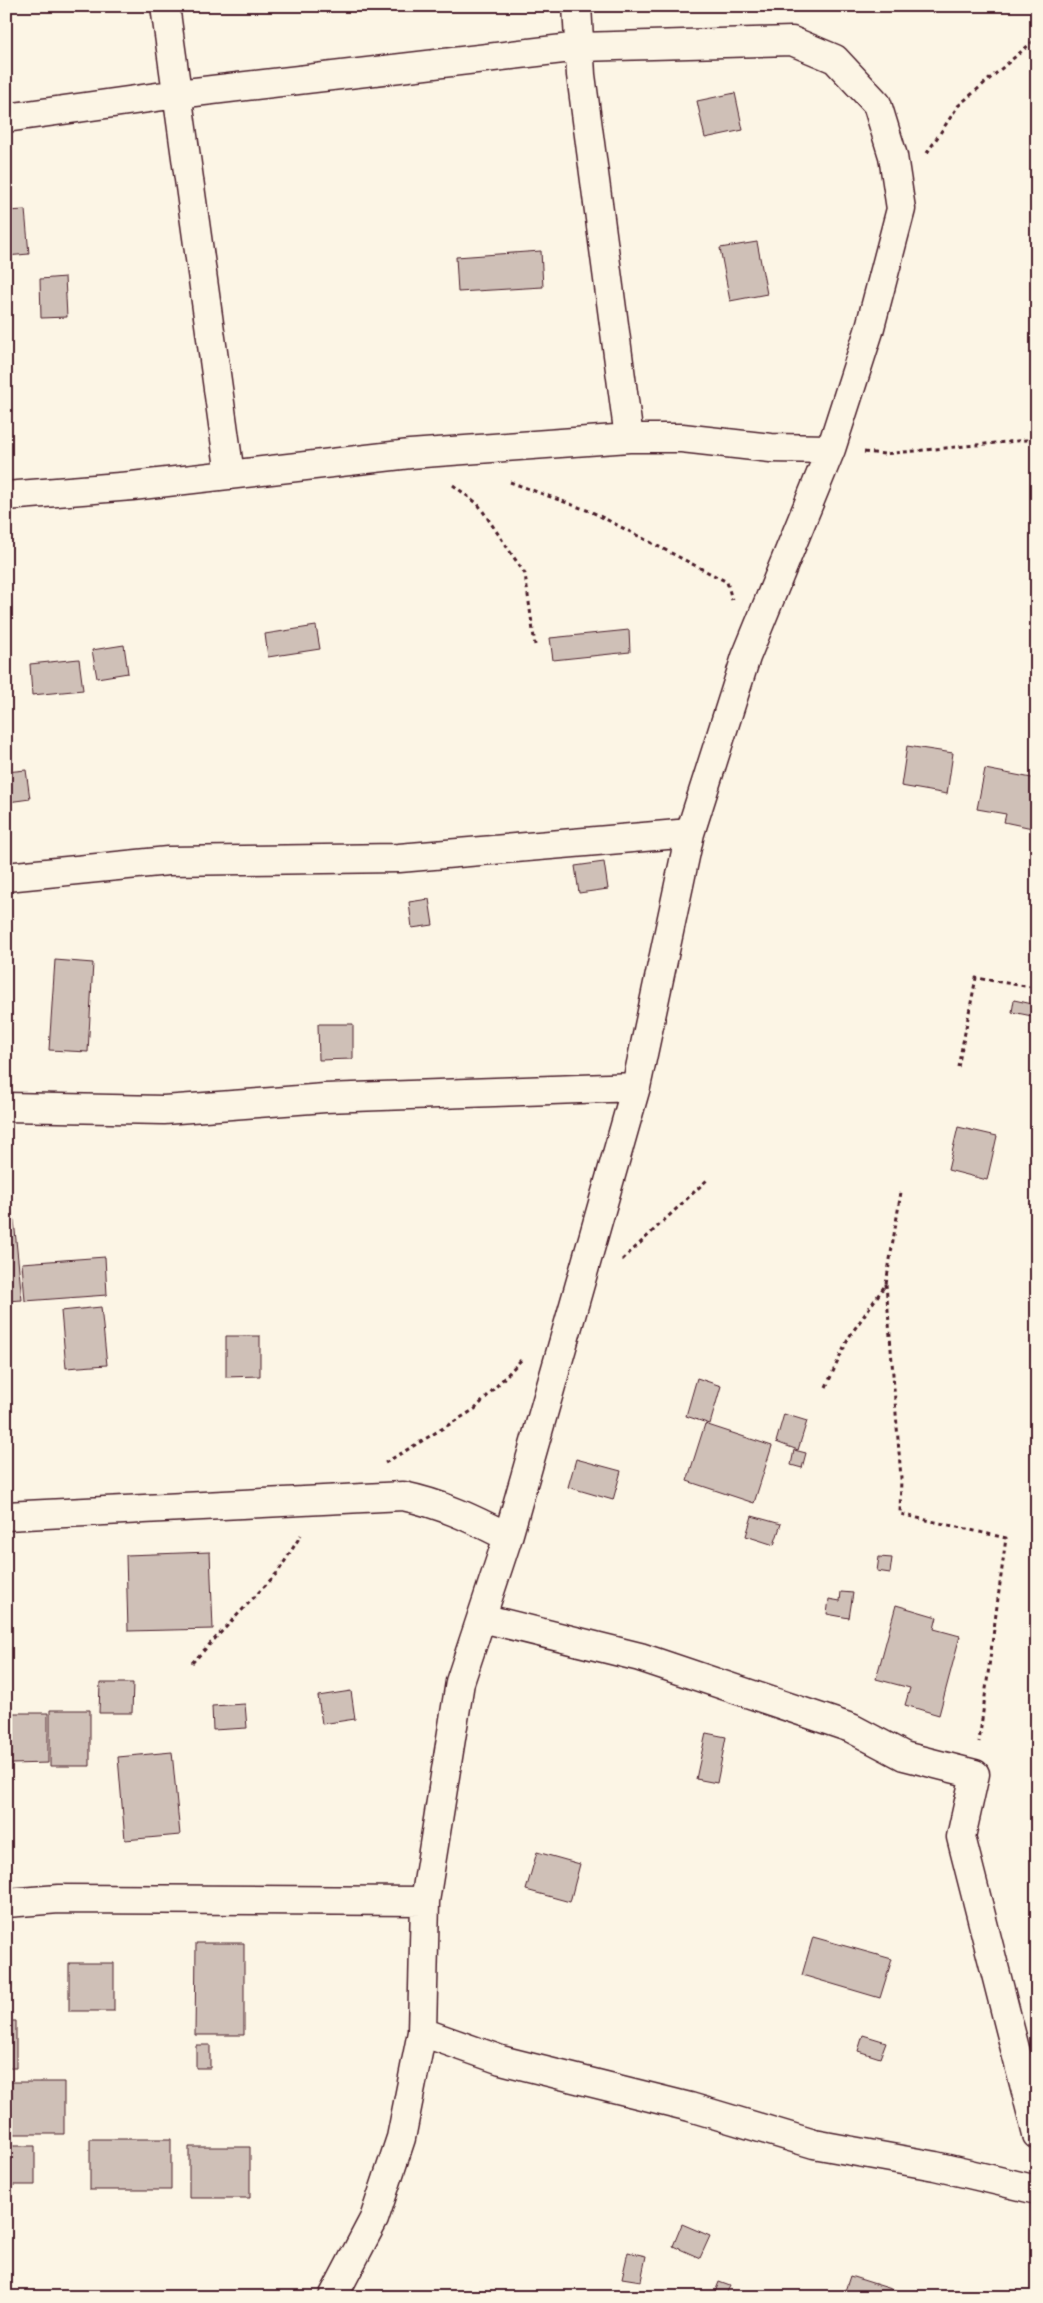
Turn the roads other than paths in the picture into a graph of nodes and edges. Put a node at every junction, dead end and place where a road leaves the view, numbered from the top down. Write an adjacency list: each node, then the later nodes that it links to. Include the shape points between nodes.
1 (165, 6): 4 (street)
2 (577, 6): 3 (street)
3 (580, 47): 4 (street); 6 (street); 7 (street, via 792,41 835,59 878,104 894,156 901,210 869,332)
4 (178, 94): 5 (street); 8 (street)
5 (6, 118)
6 (629, 438): 7 (street, via 682,438 771,448); 8 (street, via 410,454)
7 (831, 449): 10 (street, via 746,657)
8 (230, 475): 9 (street)
9 (6, 496)
10 (690, 833): 11 (street, via 399,858 168,861); 12 (street)
11 (6, 877)
12 (636, 1087): 13 (street, via 325,1098 164,1110); 15 (street)
13 (6, 1107)
14 (6, 1516): 15 (street, via 403,1496 433,1502)
15 (508, 1537): 16 (street)
16 (482, 1618): 17 (street, via 460,1682); 20 (street, via 640,1657 851,1728 904,1756 975,1774 961,1838)
17 (425, 1901): 18 (street, via 59,1900); 19 (street)
18 (6, 1903)
19 (422, 2032): 21 (street, via 501,2060 690,2107 814,2144 935,2166); 22 (street, via 401,2138 374,2219)
20 (1037, 2135)
21 (1037, 2190)
22 (339, 2293)

